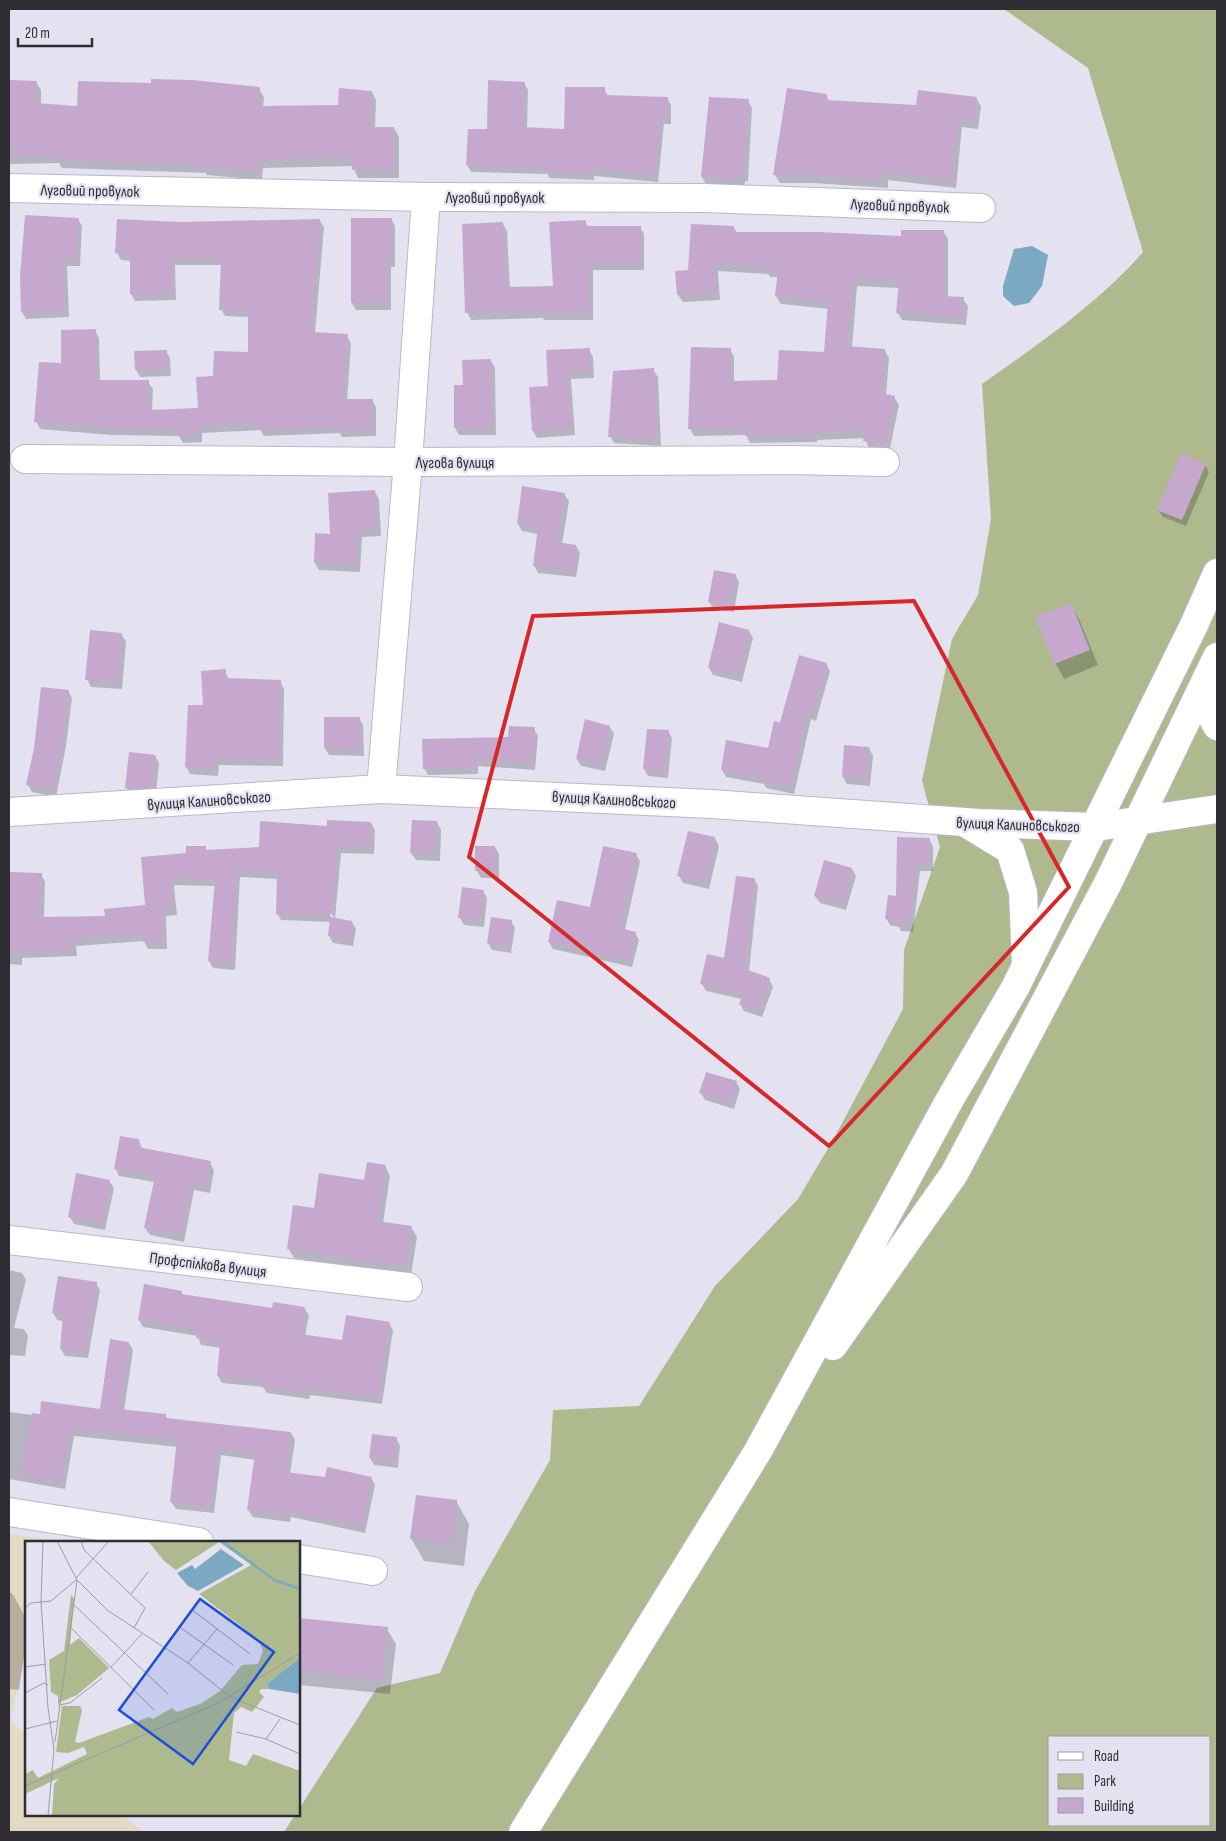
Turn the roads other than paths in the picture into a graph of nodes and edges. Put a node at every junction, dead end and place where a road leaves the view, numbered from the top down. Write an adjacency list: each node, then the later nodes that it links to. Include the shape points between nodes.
1 (9, 188): 2 (main road, Луговий провулок)
2 (426, 197): 3 (main road, Луговий провулок, via 705,198); 5 (main road)
3 (981, 208)
4 (26, 459): 5 (main road, Лугова вулиця)
5 (408, 462): 6 (main road, Лугова вулиця); 10 (main road)
6 (885, 462)
7 (1217, 573): 15 (main road)
8 (1214, 664): 9 (main road, via 1212,717); 13 (main road)
9 (1217, 726)
10 (381, 789): 12 (main road, вулиця Калиновського); 14 (main road, вулиця Калиновського, via 712,804)
11 (1217, 809): 13 (main road, вулиця Калиновського)
12 (9, 812)
13 (1138, 820): 15 (main road, вулиця Калиновського); 19 (main road, via 954,1174)
14 (964, 822): 15 (main road, вулиця Калиновського); 16 (main road, via 1010,850 1023,892)
15 (1096, 827): 16 (main road)
16 (1026, 966): 19 (main road)
17 (9, 1240): 18 (main road, Профспілкова вулиця)
18 (408, 1287)
19 (758, 1451): 24 (main road)
20 (9, 1512): 21 (main road)
21 (193, 1541)
22 (300, 1559): 23 (main road)
23 (373, 1571)
24 (523, 1832)

